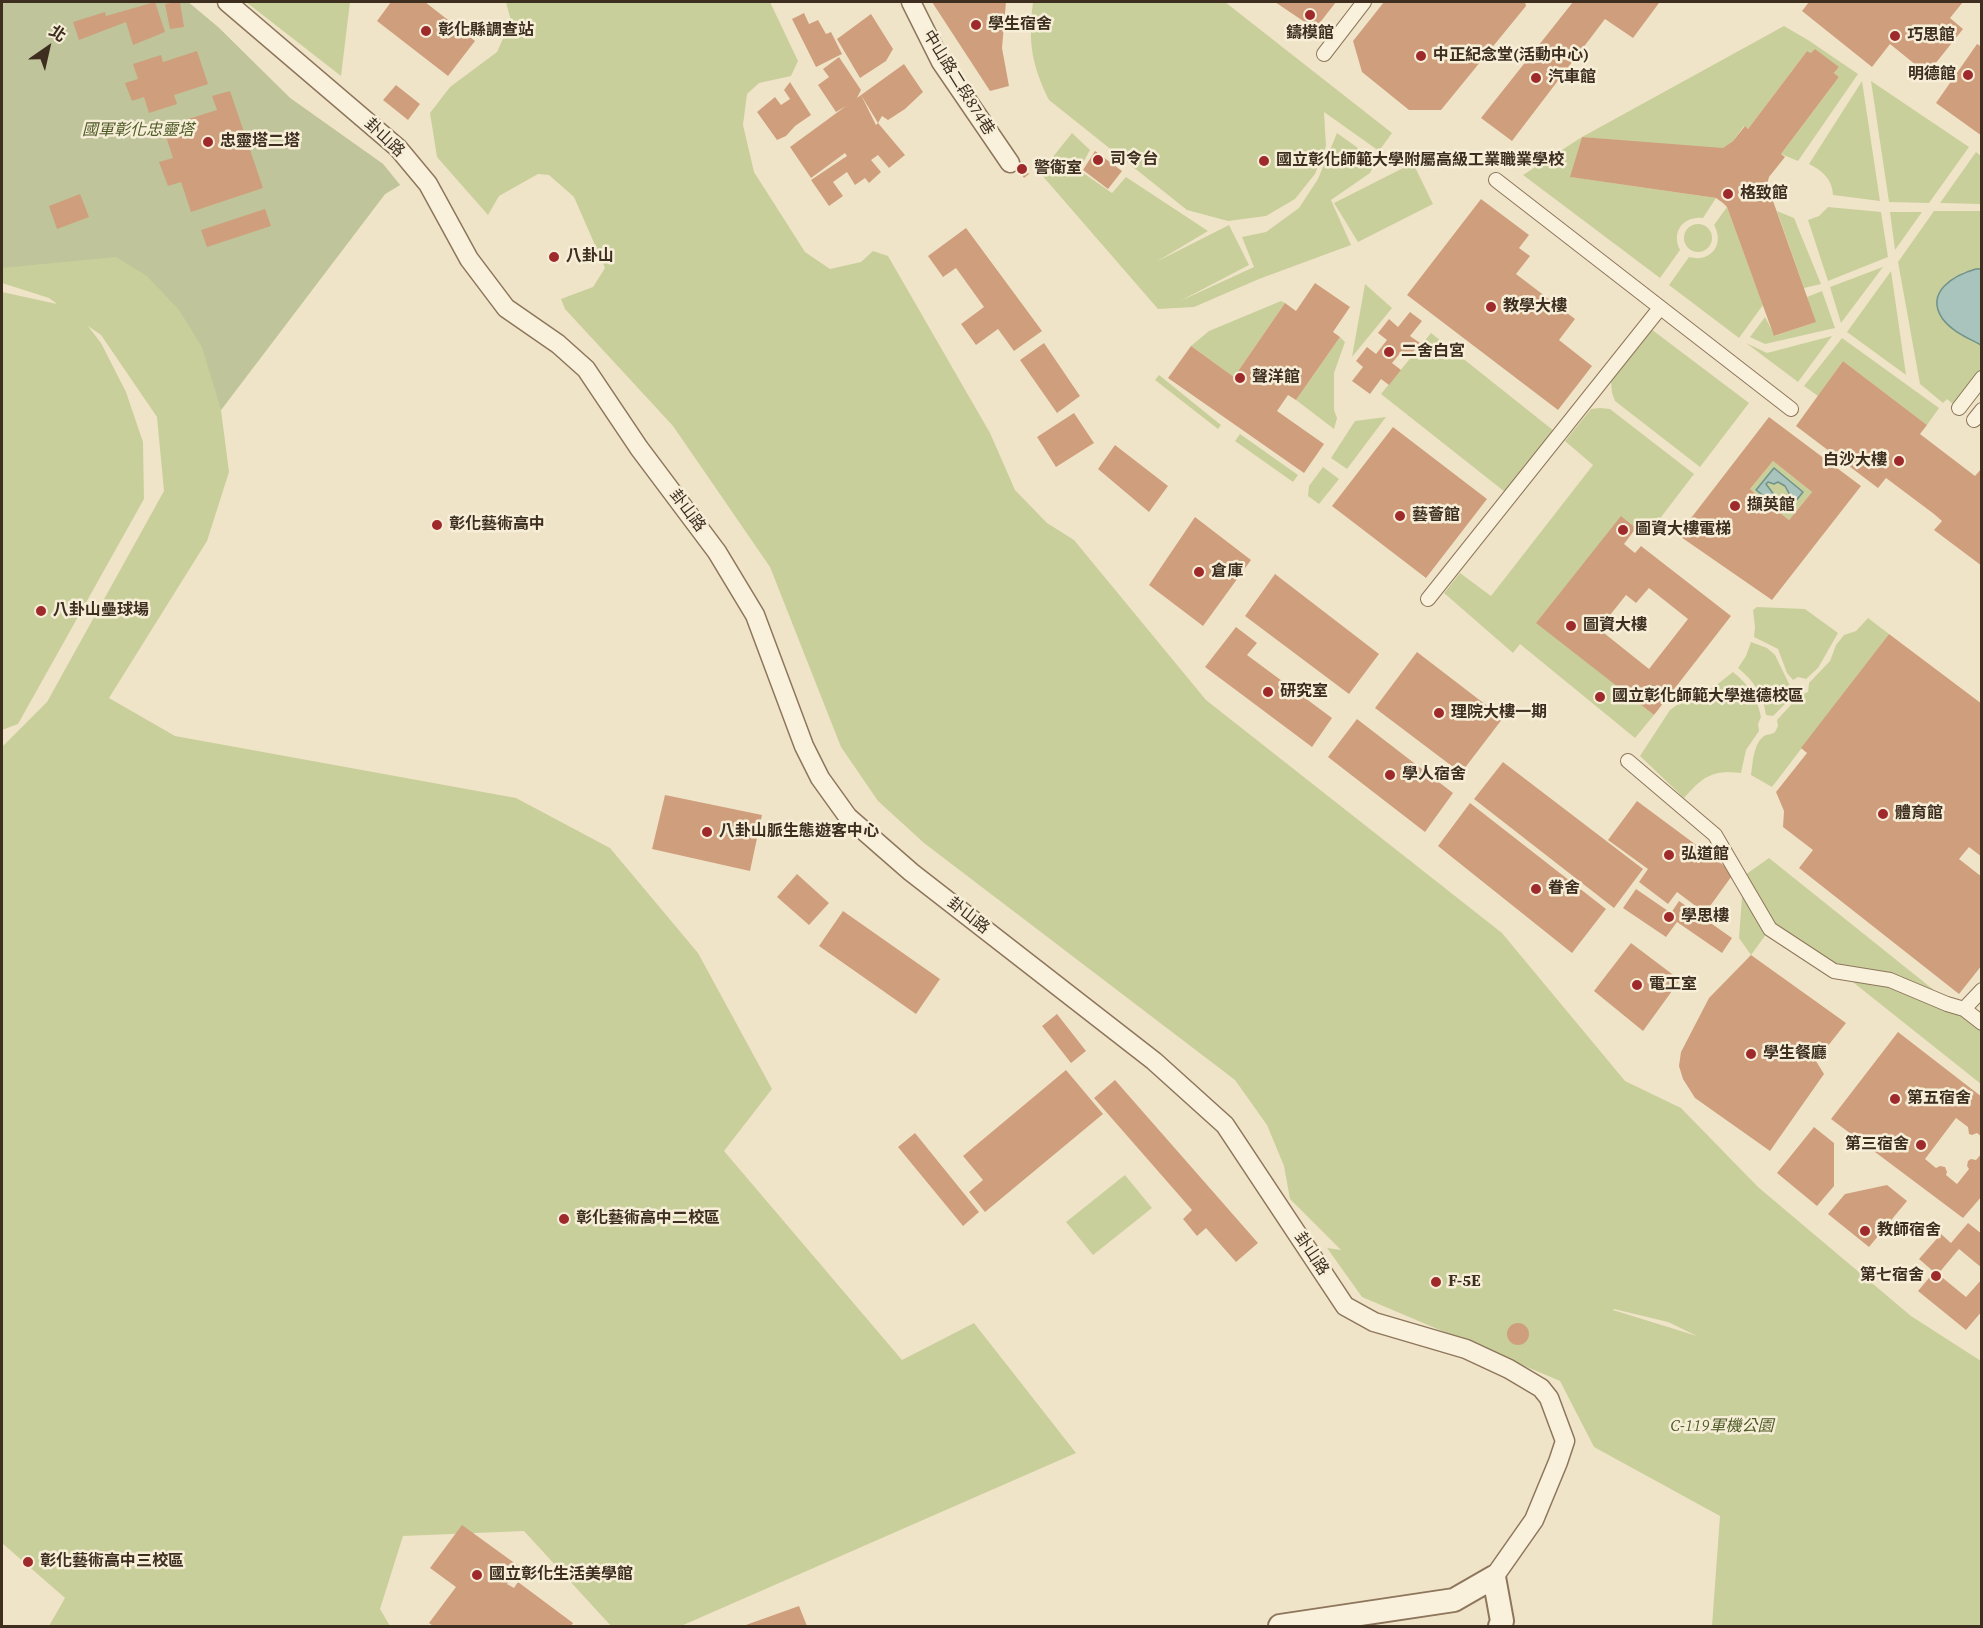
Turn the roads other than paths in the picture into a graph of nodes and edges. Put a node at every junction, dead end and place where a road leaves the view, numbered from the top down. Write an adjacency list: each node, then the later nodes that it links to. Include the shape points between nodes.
1 (227, 2): 16 (street, 卦山路, via 398,148 428,184 469,259 506,308 586,369 717,552 755,615 804,747 848,817 911,872 1154,1061 1225,1125 1346,1306 1374,1322 1476,1354 1541,1388 1549,1398 1564,1441 1534,1520)
2 (911, 2): 5 (street, 中山路二段874巷, via 941,62)
3 (1364, 2): 4 (street)
4 (1324, 54)
5 (1010, 163)
6 (1496, 180): 7 (street)
7 (1660, 308): 10 (street); 11 (street)
8 (1982, 378): 9 (street)
9 (1959, 408)
10 (1791, 409)
11 (1428, 599)
12 (1628, 761): 14 (street, via 1715,836 1770,929 1834,971 1890,980)
13 (1982, 990): 14 (street)
14 (1964, 1009): 15 (street)
15 (1982, 1023)
16 (1494, 1577): 17 (street, 卦山路, via 1454,1600); 18 (street)
17 (1280, 1626)
18 (1500, 1626)

